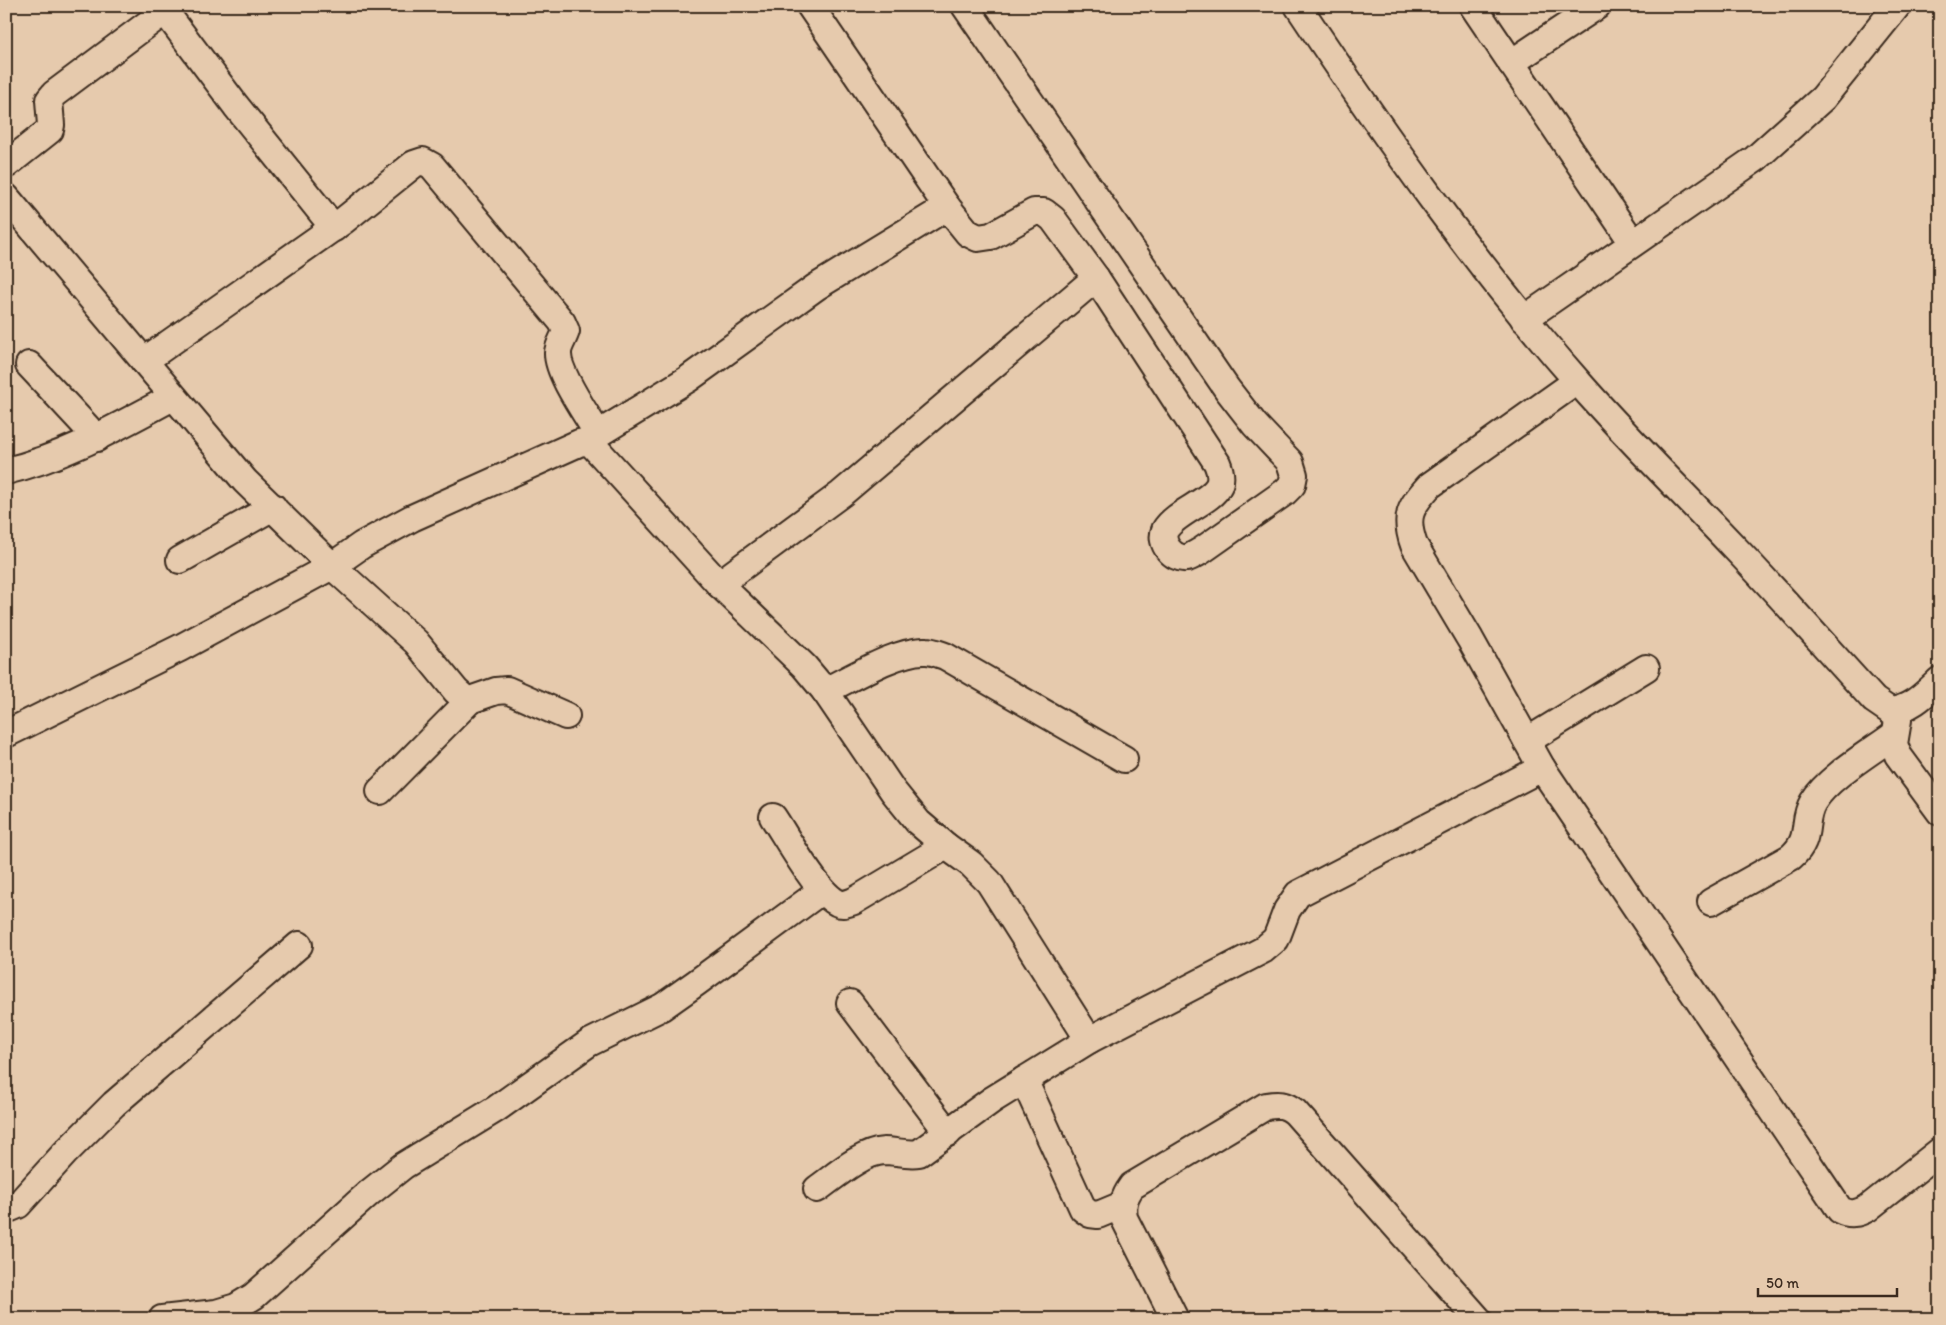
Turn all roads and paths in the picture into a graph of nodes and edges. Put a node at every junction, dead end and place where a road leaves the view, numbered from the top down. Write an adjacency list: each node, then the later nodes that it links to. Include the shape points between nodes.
1 (810, 6): 11 (street)
2 (965, 6): 14 (street, via 1227,389 1290,462 1294,475 1292,485 1285,492 1188,558 1178,558 1168,549 1165,530 1209,495 1218,486 1221,474 1217,463)
3 (1298, 6): 15 (street, via 1367,109)
4 (1473, 6): 8 (street)
5 (1597, 6): 8 (street)
6 (1897, 6): 13 (street, via 1823,98 1762,153)
7 (163, 9): 9 (street, via 54,94 49,100 50,130); 12 (street)
8 (1511, 63): 13 (street)
9 (6, 165)
10 (6, 197): 16 (street)
11 (947, 206): 14 (street, via 968,232 978,238 991,236 1034,212 1044,212); 20 (street, via 816,287 688,379)
12 (334, 228): 16 (street); 20 (street, via 414,164 423,161 432,166 562,322 566,331 558,350 558,360)
13 (1633, 243): 15 (street)
14 (1096, 278): 26 (street, via 841,494)
15 (1524, 319): 18 (street)
16 (144, 361): 19 (street)
17 (28, 365): 21 (street)
18 (1577, 381): 31 (street, via 1874,700 1890,711); 35 (street, via 1429,486 1415,501 1409,515 1414,545)
19 (173, 397): 21 (street); 23 (street, via 245,481)
20 (593, 437): 25 (street, via 412,518 362,545); 26 (street)
21 (97, 438): 22 (street)
22 (6, 471)
23 (273, 507): 24 (street); 25 (street)
24 (180, 560)
25 (332, 566): 30 (street, via 416,642 456,691); 33 (street, via 180,648)
26 (720, 584): 29 (street)
27 (1646, 668): 35 (street)
28 (1940, 680): 31 (street, via 1918,700)
29 (826, 691): 36 (street, via 883,663 927,650 945,656); 41 (street, via 893,791 918,822)
30 (470, 700): 32 (street, via 507,690); 38 (street)
31 (1900, 710): 34 (street)
32 (566, 716)
33 (6, 734)
34 (1894, 735): 39 (street, via 1898,755); 43 (street, via 1820,792 1812,803 1800,850)
35 (1527, 741): 37 (street)
36 (1124, 759)
37 (1542, 768): 46 (street, via 1298,894 1287,910 1276,939 1263,950); 49 (street, via 1840,1210 1848,1214 1868,1208)
38 (380, 791)
39 (1940, 812)
40 (773, 817): 42 (street)
41 (946, 846): 42 (street, via 854,901 842,905); 46 (street, via 989,882)
42 (821, 891): 53 (street, via 662,1007 589,1043 496,1109 403,1166 254,1296 236,1307 216,1313)
43 (1711, 902)
44 (299, 945): 52 (street, via 114,1104 18,1205)
45 (850, 1003): 48 (street)
46 (1089, 1040): 47 (street)
47 (1024, 1080): 48 (street); 51 (street, via 1083,1209 1090,1214 1098,1214)
48 (948, 1133): 50 (street, via 918,1153 874,1152)
49 (1940, 1150)
50 (816, 1188)
51 (1122, 1205): 54 (street, via 1124,1218); 55 (street, via 1132,1186 1266,1106 1286,1106 1295,1112)
52 (6, 1210)
53 (162, 1319)
54 (1175, 1319)
55 (1478, 1319)

